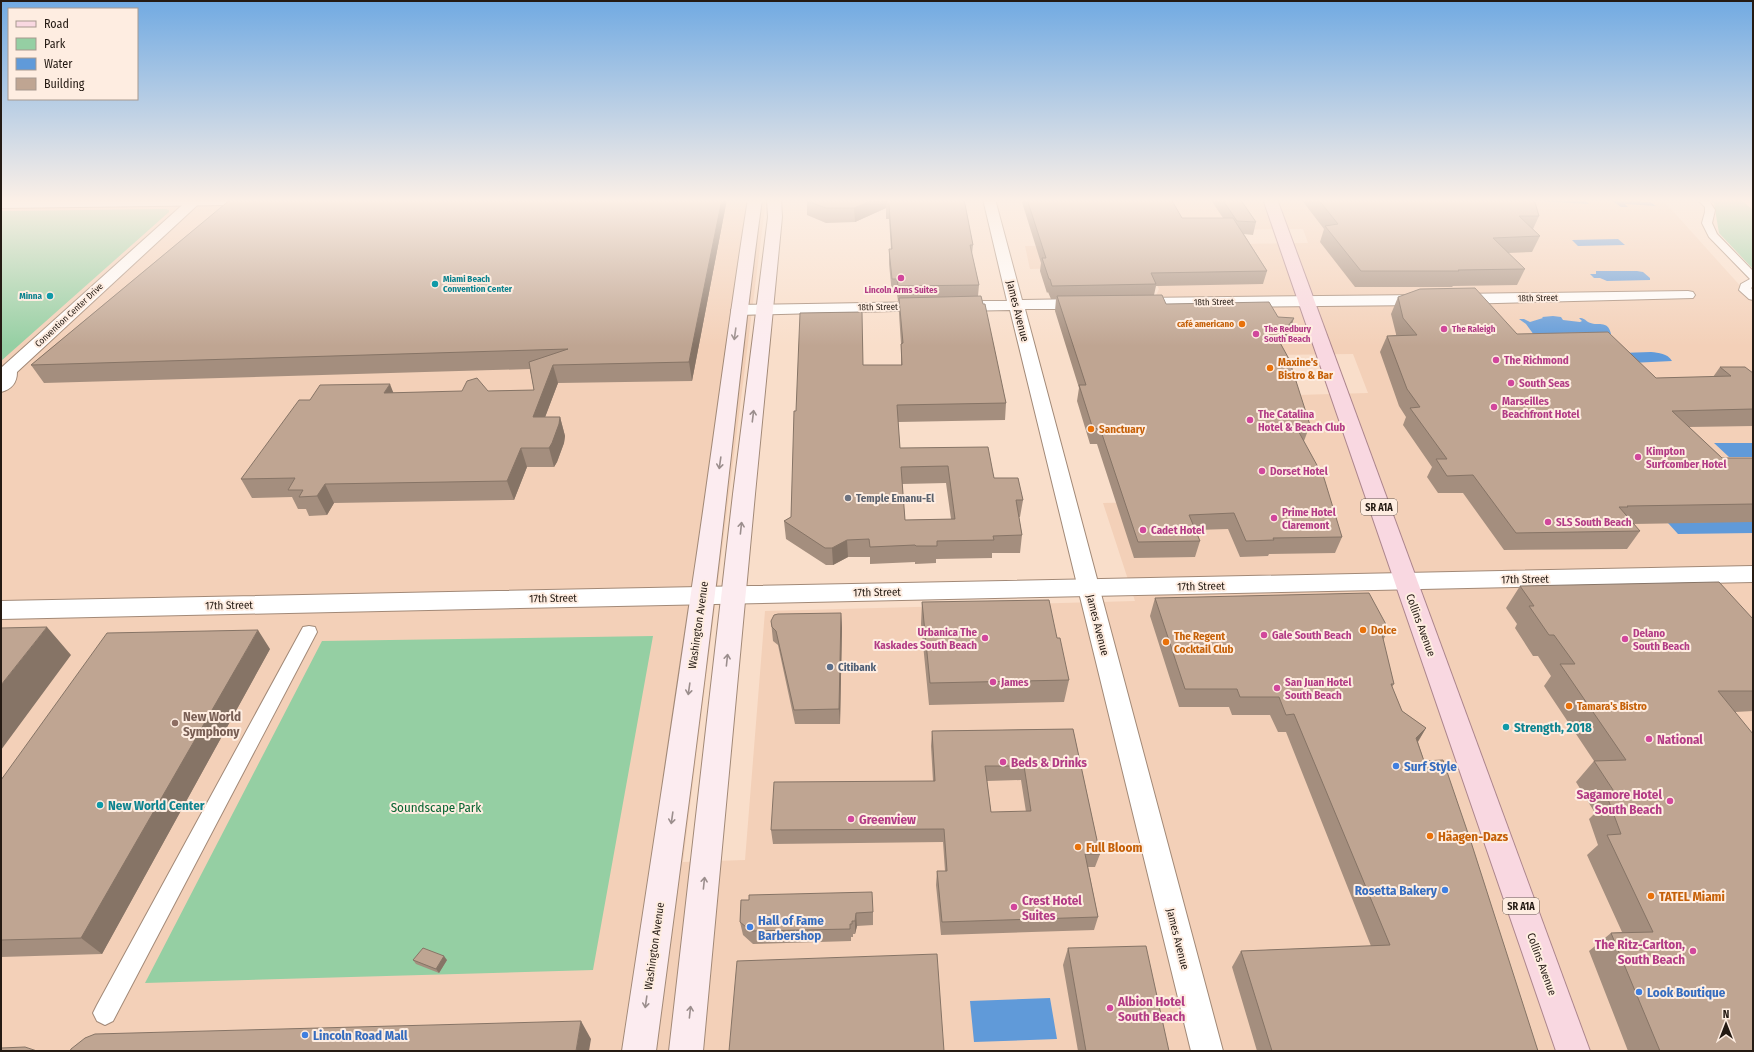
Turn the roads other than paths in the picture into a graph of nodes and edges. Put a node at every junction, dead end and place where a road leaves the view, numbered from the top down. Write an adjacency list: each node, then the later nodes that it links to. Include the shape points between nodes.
1 (142, 248): 17 (street, Convention Center Drive, via 8,371)
2 (748, 248): 16 (main road, Washington Avenue)
3 (771, 248): 15 (main road)
4 (1002, 248): 14 (street, James Avenue)
5 (1288, 248): 11 (main road, Collins Avenue / SR A1A)
6 (1725, 248): 7 (street)
7 (1753, 278)
8 (1753, 282): 10 (street, via 1745,286 1745,290)
9 (1688, 295): 11 (street, 18th Street)
10 (1753, 297)
11 (1307, 302): 12 (street, 18th Street); 19 (main road, Collins Avenue / SR A1A)
12 (1122, 303)
13 (1099, 304): 14 (street, 18th Street)
14 (1016, 305): 15 (street, 18th Street); 20 (street, James Avenue)
15 (764, 309): 16 (street, 18th Street); 22 (main road, one-way to 15)
16 (739, 310): 21 (main road, Washington Avenue, one-way to 21)
17 (3, 382)
18 (1753, 574): 19 (street, 17th Street)
19 (1406, 581): 20 (street, 17th Street); 29 (main road, Collins Avenue / SR A1A)
20 (1088, 588): 22 (street, 17th Street); 28 (street, James Avenue)
21 (703, 595): 22 (street, 17th Street); 23 (street, 17th Street); 26 (main road, Washington Avenue, one-way to 26)
22 (734, 595): 27 (main road, one-way to 22)
23 (1, 610)
24 (309, 632): 25 (street)
25 (105, 1013)
26 (639, 1051)
27 (686, 1051)
28 (1206, 1051)
29 (1573, 1051)

